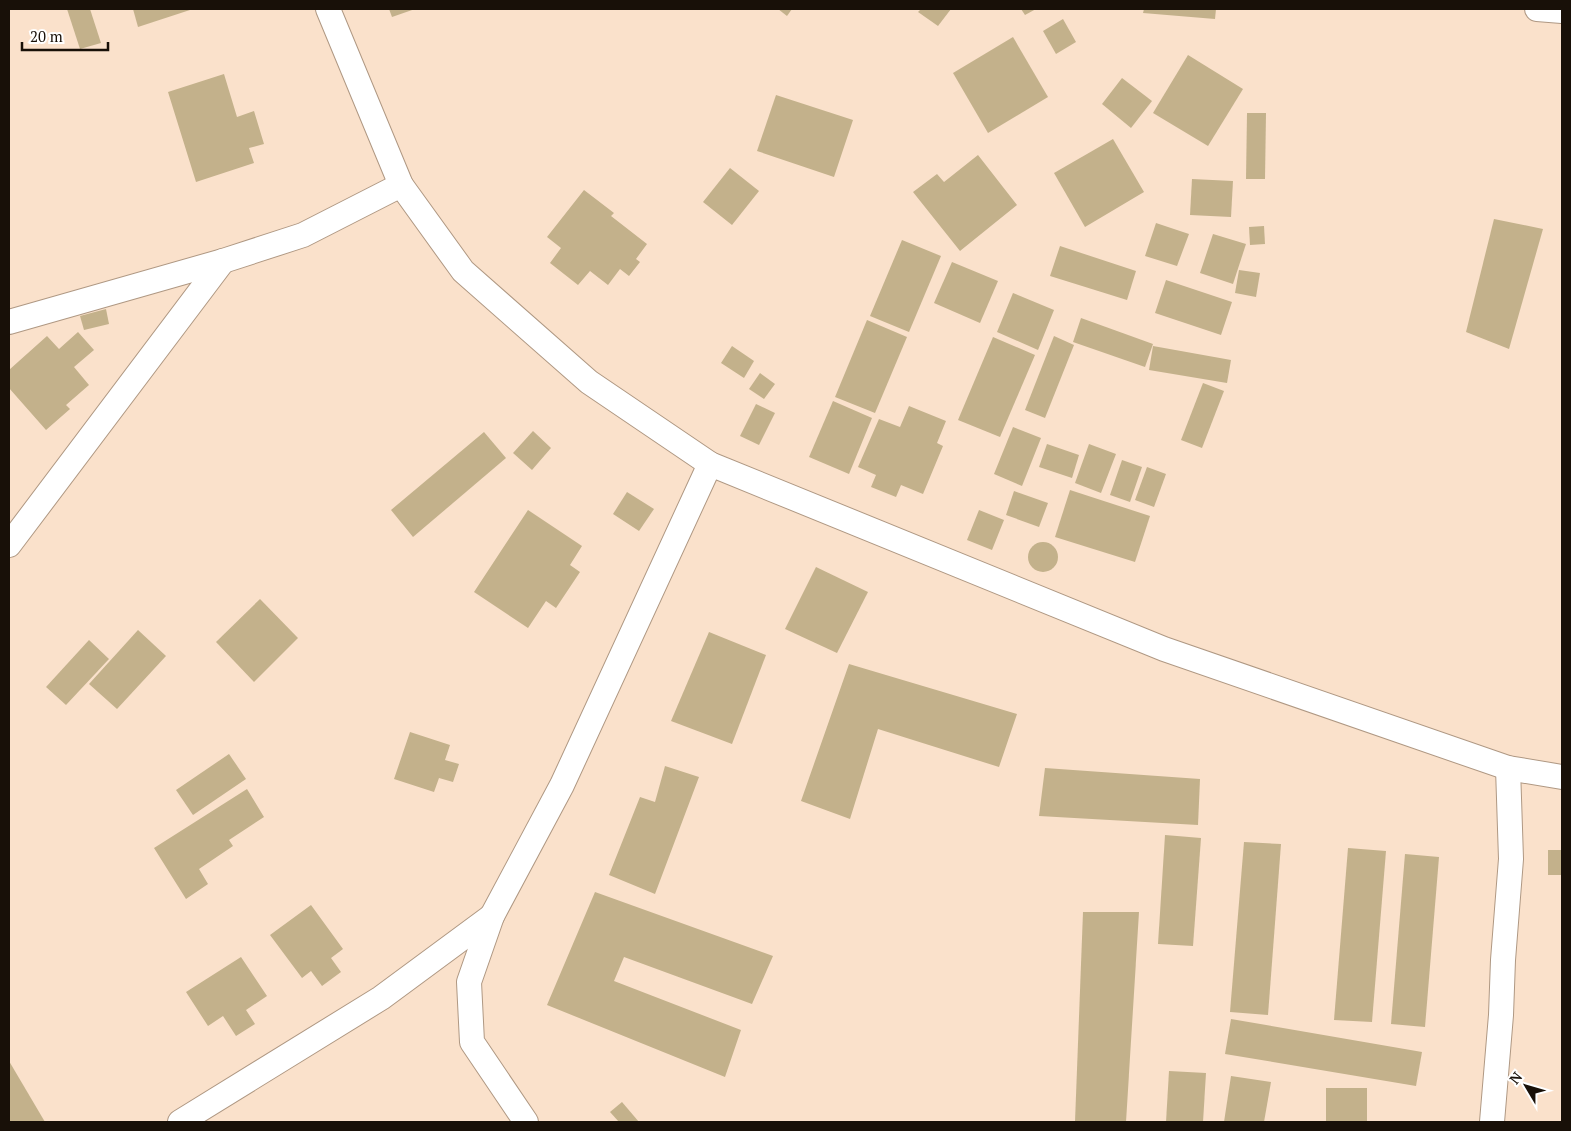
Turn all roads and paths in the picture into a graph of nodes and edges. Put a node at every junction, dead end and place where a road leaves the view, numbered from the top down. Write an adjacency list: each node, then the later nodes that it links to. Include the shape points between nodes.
1 (328, 9): 4 (street)
2 (1536, 9): 3 (street)
3 (1562, 11)
4 (401, 185): 5 (street, via 303,236); 7 (street, via 463,271 588,382)
5 (223, 261): 6 (street); 8 (street)
6 (9, 322)
7 (710, 464): 9 (street, via 1164,649); 11 (street, via 562,786)
8 (9, 545)
9 (1508, 768): 10 (street); 14 (street, via 1511,859)
10 (1562, 777)
11 (492, 916): 12 (street, via 382,998); 13 (street, via 469,982 472,1042)
12 (180, 1122)
13 (526, 1122)
14 (1492, 1122)

